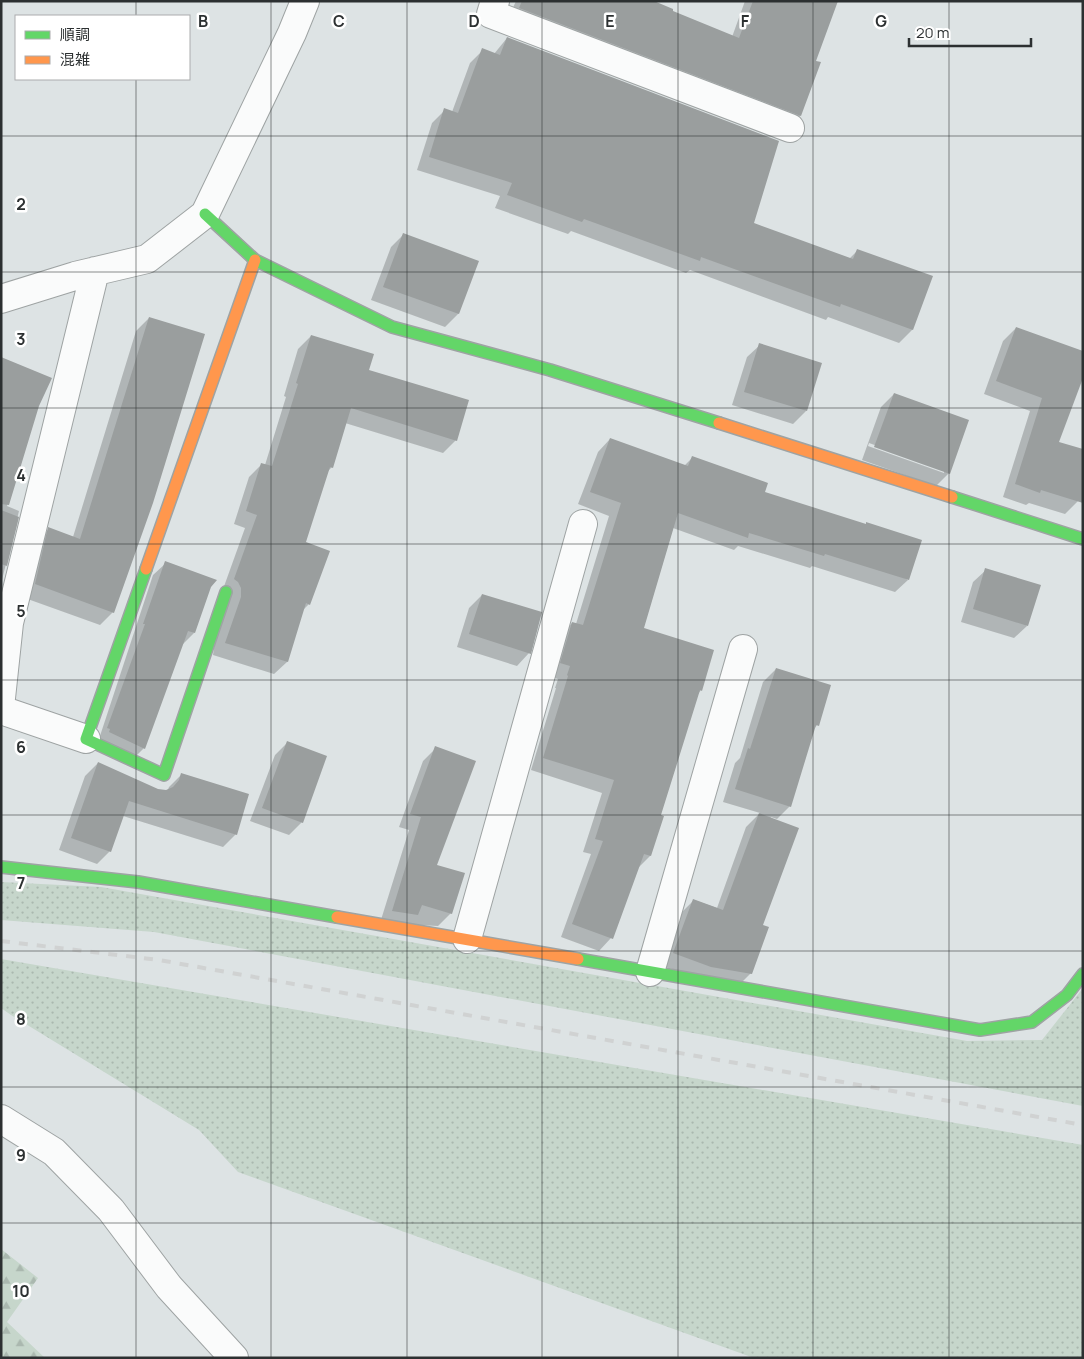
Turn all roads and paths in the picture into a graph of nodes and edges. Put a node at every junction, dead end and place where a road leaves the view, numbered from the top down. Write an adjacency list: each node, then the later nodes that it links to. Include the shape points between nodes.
1 (305, 1): 4 (street)
2 (495, 1): 3 (street, via 491,14)
3 (790, 128)
4 (205, 214): 5 (street); 6 (street, via 147,259)
5 (255, 260): 9 (street, via 392,327 550,370); 14 (street)
6 (95, 271): 7 (street); 12 (street, via 9,624)
7 (1, 298)
8 (583, 524): 16 (street)
9 (1083, 539)
10 (226, 592): 14 (street, via 164,775)
11 (743, 649): 17 (street)
12 (1, 698)
13 (1, 710): 14 (street)
14 (86, 740)
15 (1, 867): 16 (street, via 138,882)
16 (467, 939): 17 (street)
17 (650, 972): 18 (street, via 980,1030 1032,1022 1067,995)
18 (1083, 974)
19 (1, 1119): 20 (street, via 54,1152 105,1204 169,1287)
20 (234, 1358)

